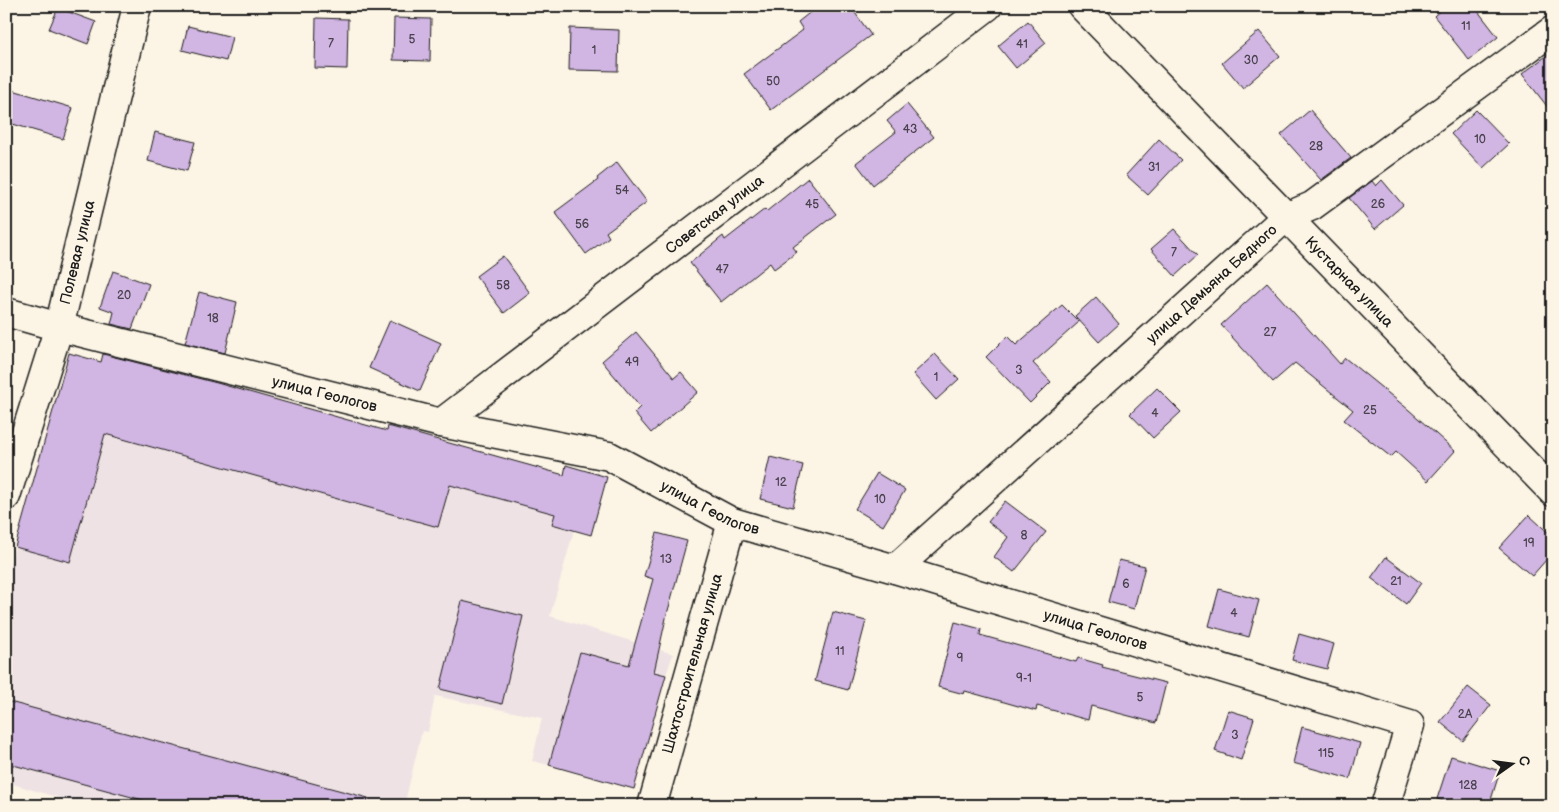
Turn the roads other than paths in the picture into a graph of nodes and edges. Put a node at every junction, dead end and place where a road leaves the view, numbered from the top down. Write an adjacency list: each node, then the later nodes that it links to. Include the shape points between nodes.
1 (137, 6): 7 (street, Полевая улица)
2 (988, 6): 8 (street, Советская улица)
3 (1082, 6): 5 (street, Кустарная улица)
4 (1553, 30): 5 (street, улица Демьяна Бедного, via 1312,206)
5 (1286, 217): 9 (street, Кустарная улица); 12 (street, улица Демьяна Бедного)
6 (6, 312): 7 (street, улица Геологов)
7 (59, 327): 8 (street, улица Геологов); 10 (street, Полевая улица)
8 (441, 423): 11 (street, улица Геологов, via 609,456)
9 (1553, 492)
10 (6, 496)
11 (732, 522): 12 (street, улица Геологов); 13 (street, Шахтостроительная улица)
12 (895, 569): 14 (street, улица Геологов, via 1410,725)
13 (652, 806)
14 (1385, 806)

